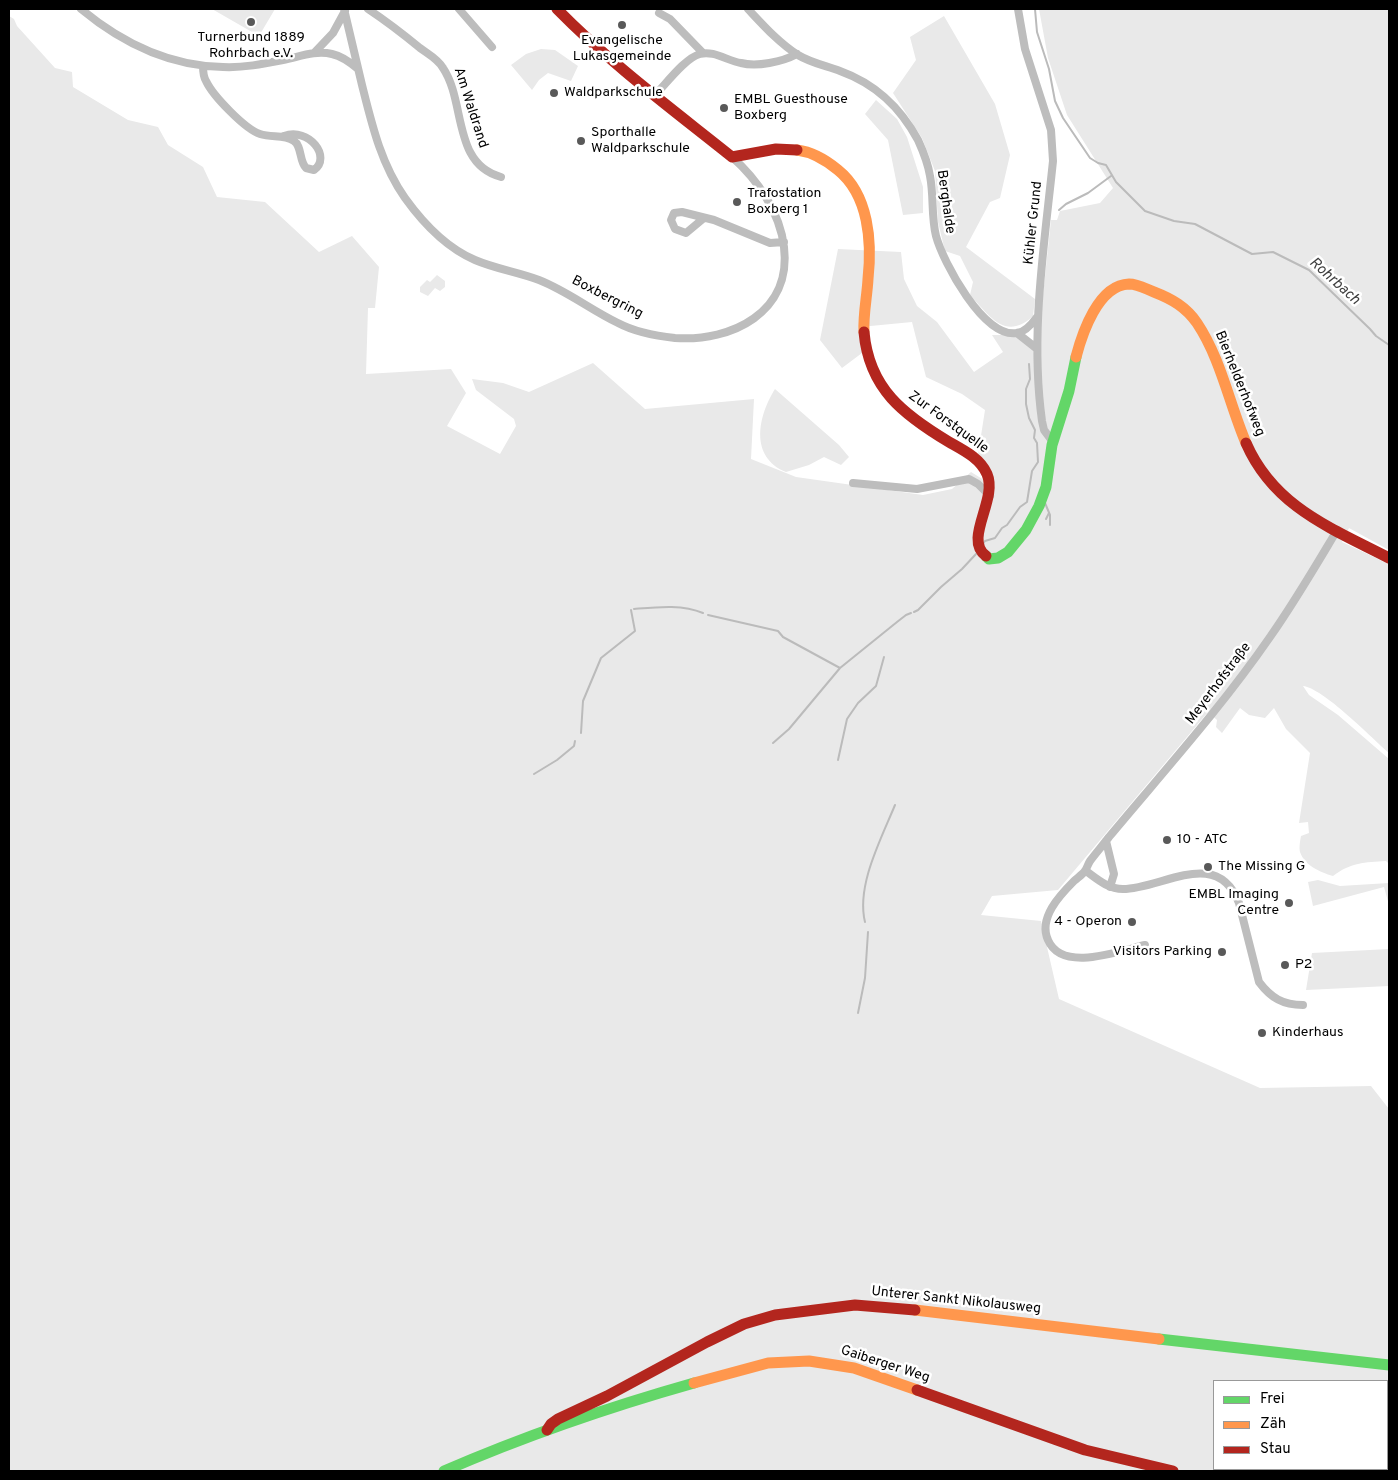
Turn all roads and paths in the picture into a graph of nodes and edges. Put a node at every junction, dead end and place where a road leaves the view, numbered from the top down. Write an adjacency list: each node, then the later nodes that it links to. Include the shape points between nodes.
1 (81, 9): 13 (street, via 130,44 172,60)
2 (368, 9): 18 (street, Am Waldrand, via 442,66 457,102 470,154 482,168)
3 (459, 9): 9 (street)
4 (557, 9): 15 (street, Boxbergring)
5 (748, 9): 12 (street, Berghalde)
6 (1018, 9): 21 (street, Kühler Grund, via 1023,41 1053,144)
7 (344, 10): 10 (street, via 333,33); 14 (street, Boxbergring)
8 (661, 14): 11 (street)
9 (492, 47)
10 (315, 52): 13 (street, via 248,67); 14 (street, via 338,56)
11 (703, 53): 12 (street, via 750,65); 15 (street, via 685,64)
12 (797, 54): 22 (street, Berghalde, via 864,82 898,109 926,159 936,235 952,272 988,321 1001,331)
13 (202, 66): 16 (street, via 207,83 245,126 270,137)
14 (358, 69): 20 (street, Boxbergring, via 376,139 387,166 418,216 466,256 542,282 626,327 660,336 689,338 717,335 743,327 764,310 778,290 785,263)
15 (655, 95): 17 (street, Boxbergring)
16 (284, 136): 16 (street, via 297,143 300,160 306,168 317,168 320,155 311,141 299,134)
17 (732, 157): 20 (street, Boxbergring, via 764,195); 26 (street, Zur Forstquelle, via 796,149 827,160 846,177 857,193 867,229 869,269 864,333 875,375 904,411 980,463 989,478)
18 (501, 177)
19 (704, 218): 20 (street, via 770,243)
20 (784, 242)
21 (1037, 317): 22 (street); 23 (street, Kühler Grund)
22 (1017, 333): 23 (street, Berghalde)
23 (1036, 348): 24 (street, Kühler Grund, via 1042,421)
24 (1053, 442): 26 (street, Zur Forstquelle, via 1046,489 1039,508 1010,551 994,559 983,555 976,543); 27 (street, Bierhelderhofweg, via 1086,322 1113,290 1124,285 1139,286 1182,306 1191,316 1214,356 1245,442 1260,470 1291,503)
25 (853, 483): 26 (street, via 917,489 966,479 975,482)
26 (990, 496)
27 (1336, 532): 28 (street, Bierhelderhofweg); 29 (street, Meyerhofstraße, via 1291,606 1236,686)
28 (1389, 558)
29 (1106, 841): 30 (street, Meyerhofstraße); 31 (street, via 1114,874)
30 (1086, 870): 31 (street); 32 (street, Meyerhofstraße, via 1068,887 1048,915 1046,933 1053,948 1068,956 1083,958)
31 (1110, 887): 33 (street, via 1133,888 1190,874 1206,874 1221,880 1239,903 1259,982 1276,1000)
32 (1145, 945)
33 (1302, 1005)
34 (1389, 1365): 35 (street, Unterer Sankt Nikolausweg, via 855,1305 774,1315 744,1324 558,1419)
35 (547, 1430): 36 (street, Gaiberger Weg); 37 (street, Gaiberger Weg, via 745,1368 809,1361 854,1368 1085,1450)
36 (444, 1471)
37 (1173, 1471)

